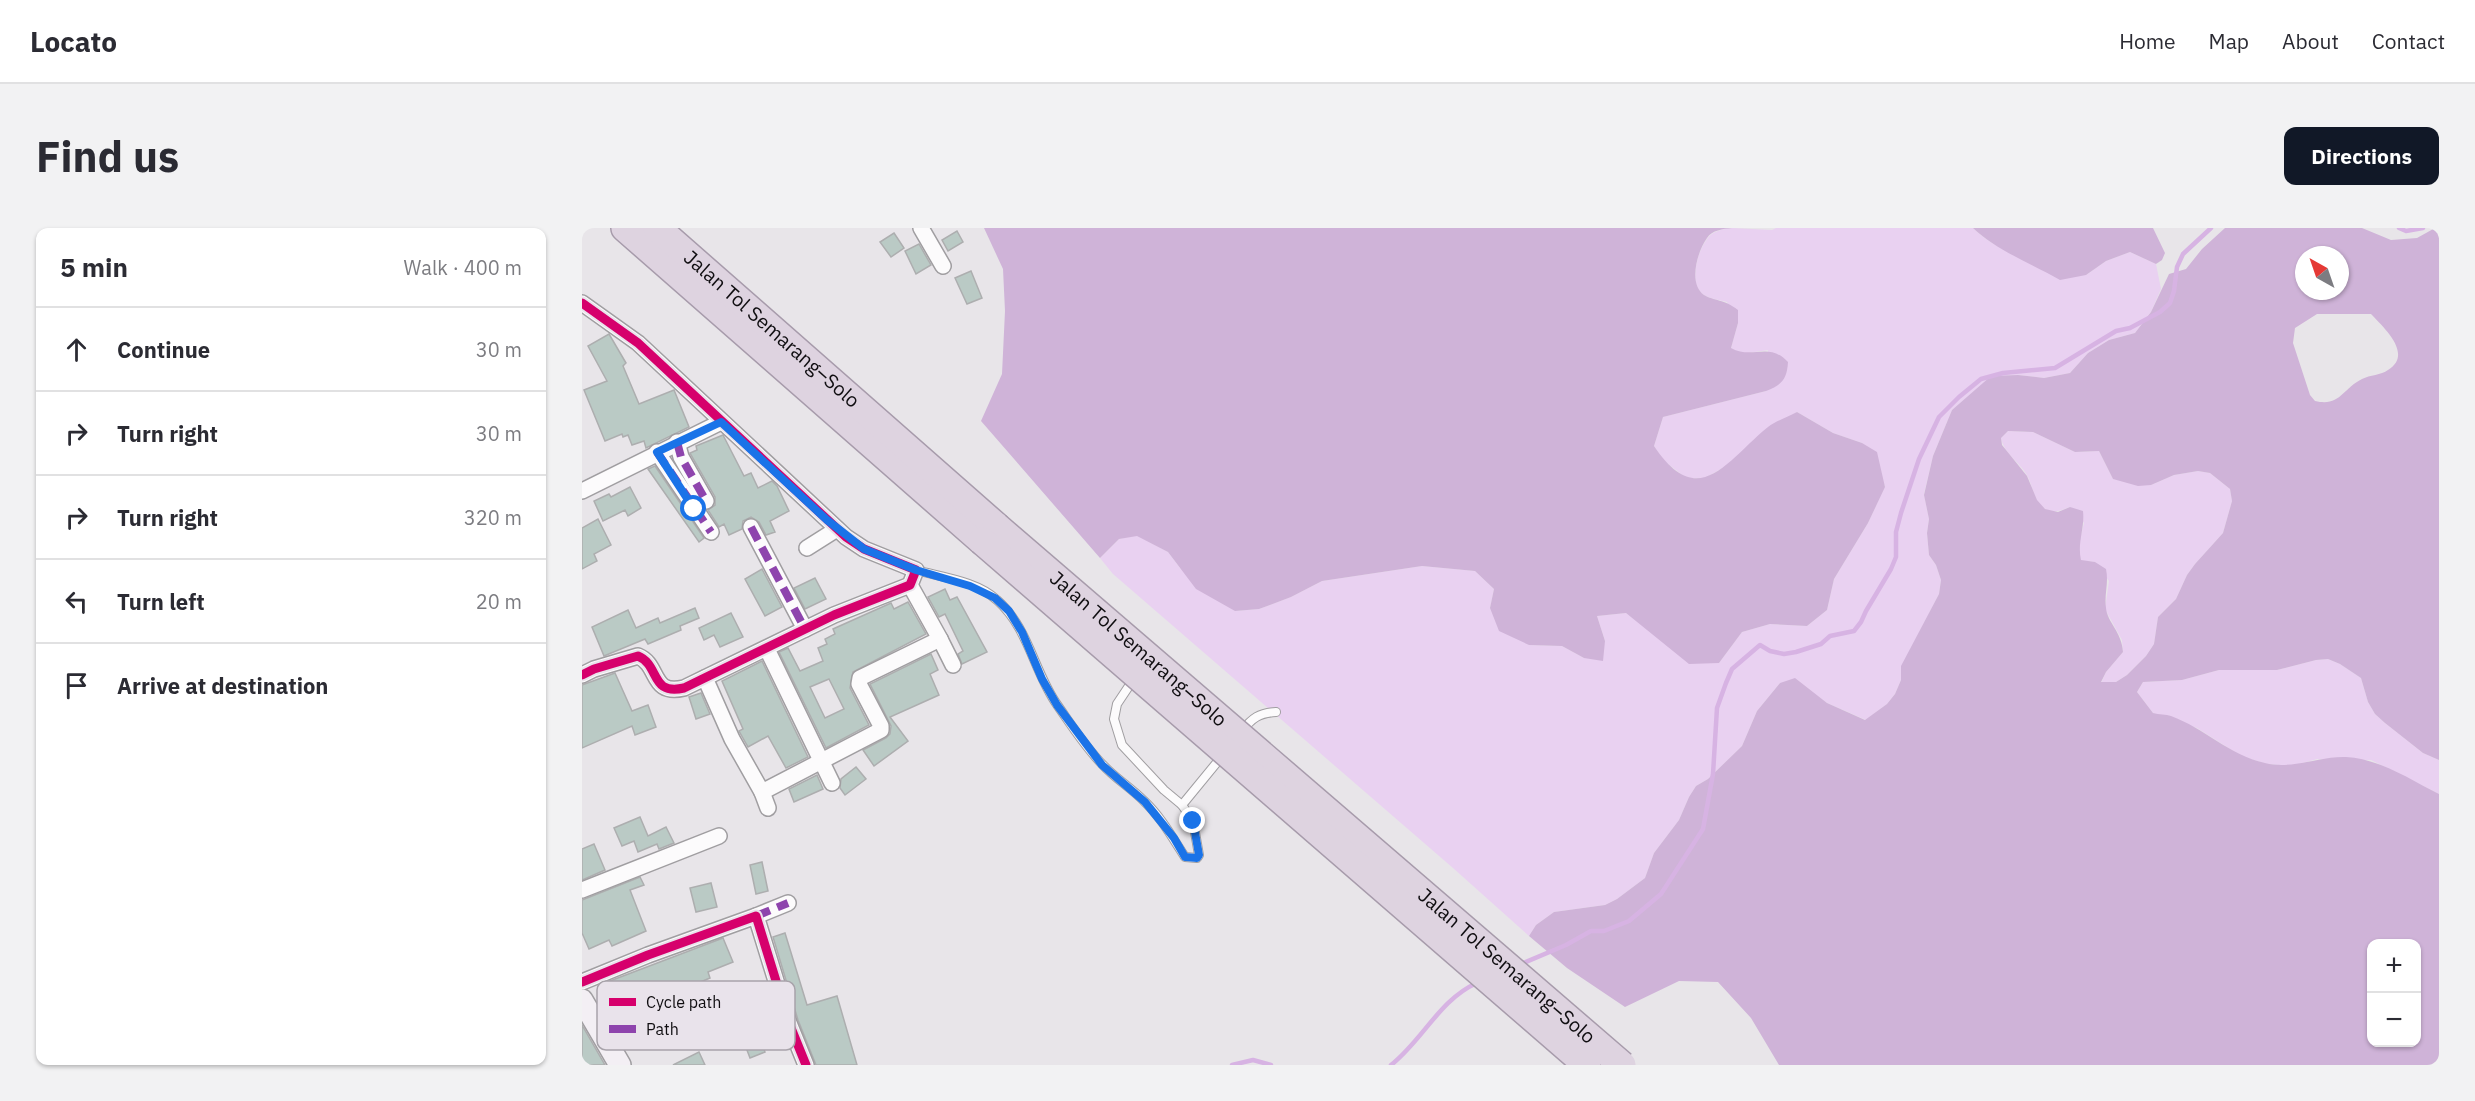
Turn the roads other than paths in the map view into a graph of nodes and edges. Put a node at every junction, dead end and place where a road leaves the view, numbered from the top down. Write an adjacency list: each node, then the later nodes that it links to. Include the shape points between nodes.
1 (625, 228): 14 (highway, Jalan Tol Semarang–Solo)
2 (657, 228): 14 (highway, Jalan Tol Semarang–Solo)
3 (921, 228): 4 (street)
4 (943, 266)
5 (582, 303): 6 (street, via 638,343)
6 (721, 422): 7 (street); 12 (street)
7 (677, 442): 8 (street); 10 (street, via 681,457)
8 (657, 452): 9 (street); 13 (street)
9 (582, 491)
10 (706, 501)
11 (751, 527): 18 (street)
12 (837, 530): 15 (street); 16 (street, via 864,549)
13 (711, 532)
14 (989, 533): 43 (highway, Jalan Tol Semarang–Solo, bridge); 44 (highway, Jalan Tol Semarang–Solo, bridge)
15 (807, 548)
16 (916, 570): 17 (street); 29 (lane, via 983,590 1009,611 1057,705 1102,765 1145,802 1185,857 1197,858 1193,821)
17 (910, 585): 18 (street); 19 (street)
18 (805, 629): 20 (street)
19 (940, 639): 21 (street); 26 (street, via 860,678 881,729)
20 (767, 649): 23 (street); 26 (street)
21 (953, 664)
22 (582, 675): 23 (street, via 635,656 646,661 658,682 673,691)
23 (705, 678): 28 (street, via 732,739)
24 (1129, 686): 29 (lane, via 1117,704 1114,719 1122,746)
25 (1276, 712): 29 (lane, via 1262,713 1251,720)
26 (822, 762): 27 (street); 28 (street)
27 (832, 783)
28 (762, 792): 30 (street)
29 (1182, 805)
30 (768, 808)
31 (719, 836): 32 (street)
32 (582, 890)
33 (788, 903): 34 (street)
34 (756, 916): 35 (street); 36 (street)
35 (776, 981)
36 (582, 982)
37 (582, 1000): 38 (street)
38 (597, 1026)
39 (795, 1038): 42 (street)
40 (611, 1050): 41 (street)
41 (620, 1065)
42 (806, 1065)
43 (1587, 1065)
44 (1622, 1065)

